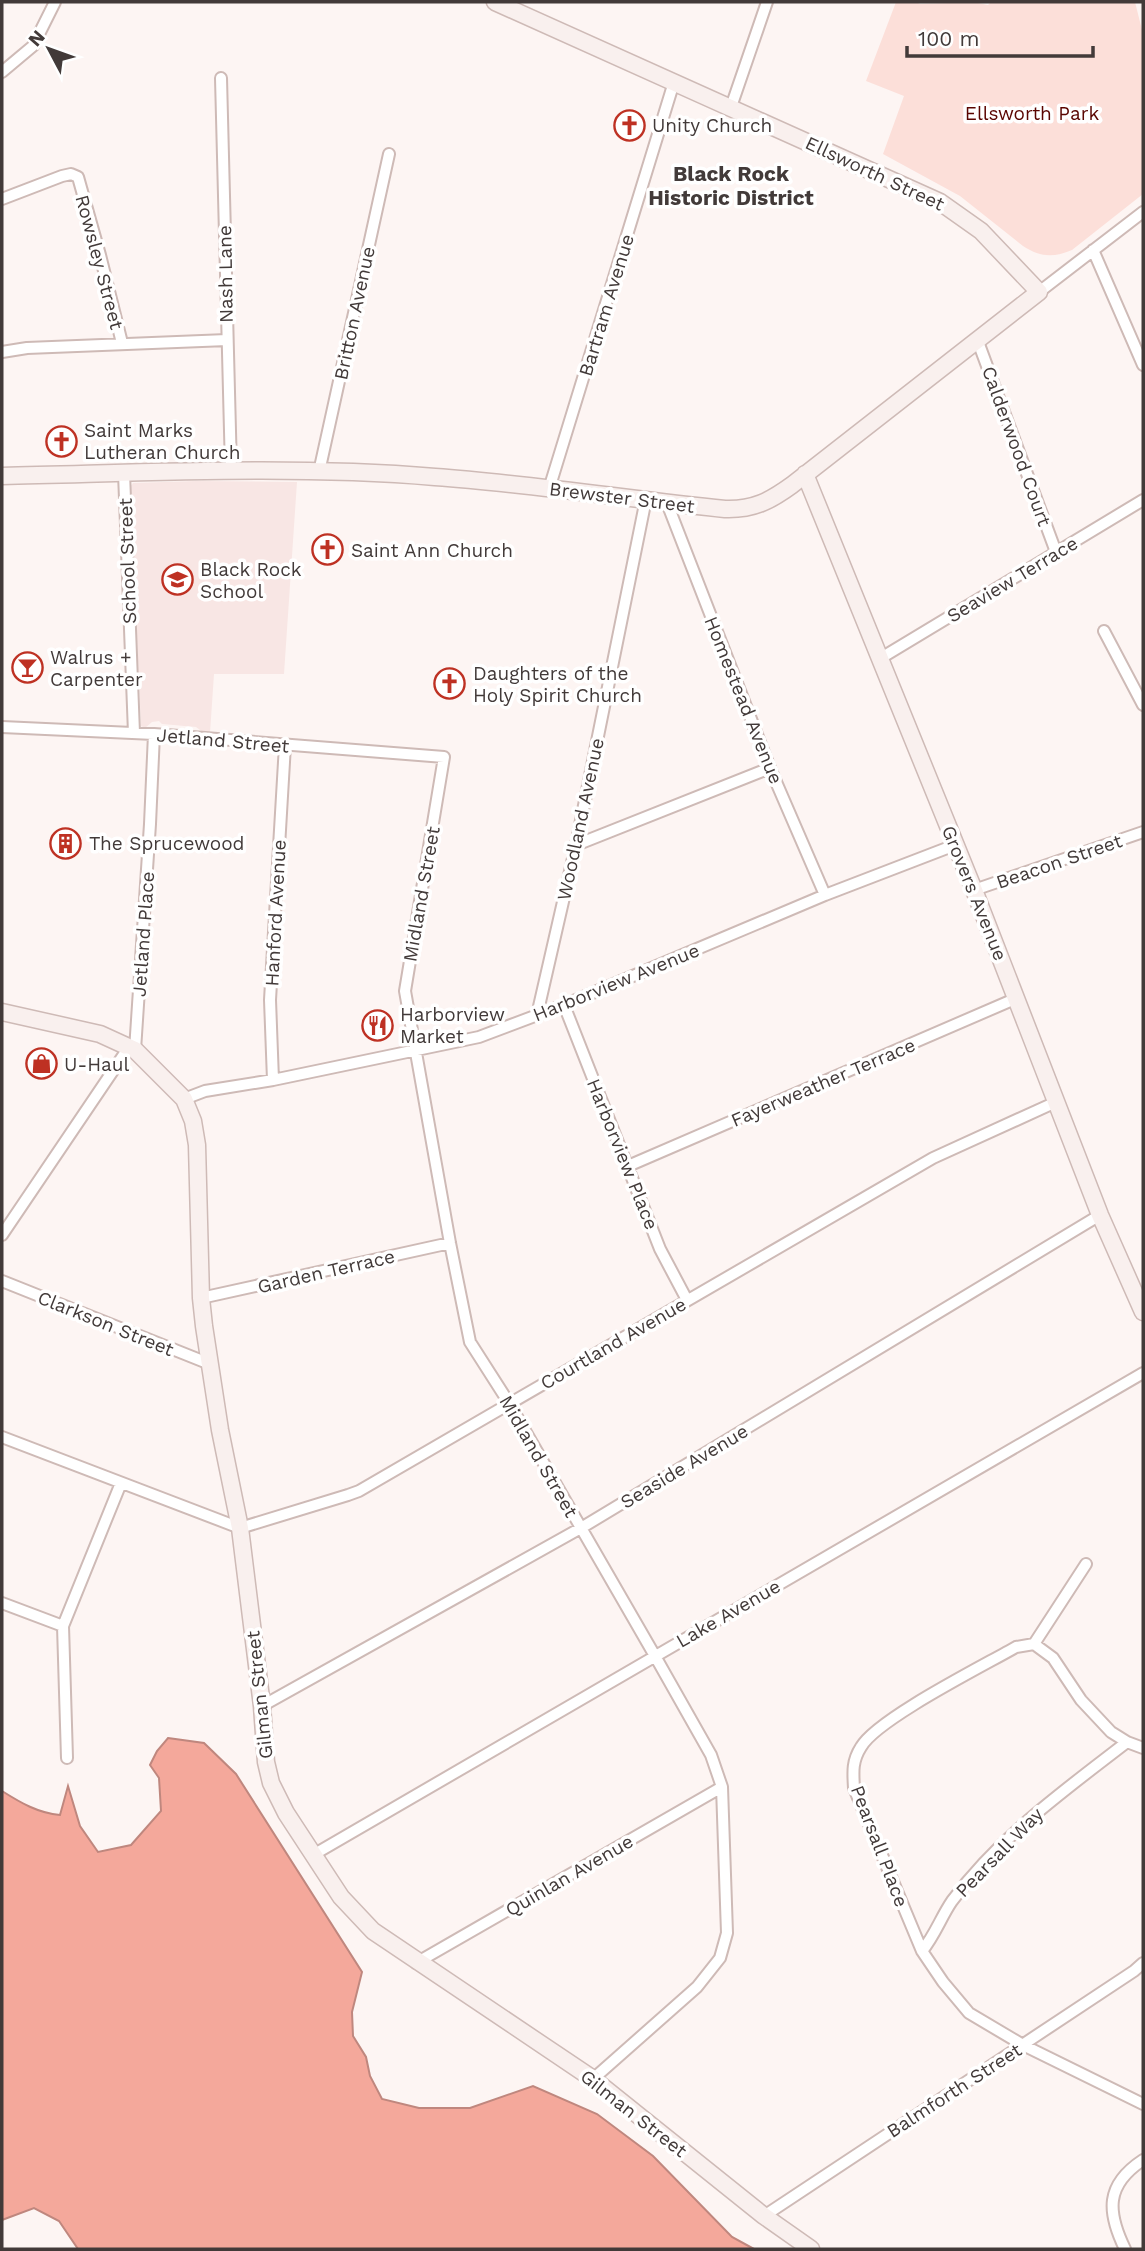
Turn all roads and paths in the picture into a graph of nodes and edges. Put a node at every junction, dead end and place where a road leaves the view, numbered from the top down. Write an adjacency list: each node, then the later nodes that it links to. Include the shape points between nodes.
1 (55, 2): 4 (street, via 33,46)
2 (495, 2): 6 (street, Ellsworth Street)
3 (767, 2): 7 (street)
4 (2, 72)
5 (221, 78): 14 (street, Nash Lane)
6 (674, 82): 7 (street, Ellsworth Street); 23 (street, Bartram Avenue)
7 (731, 107): 12 (street, Ellsworth Street, via 951,208 999,248)
8 (389, 154): 19 (street, Britton Avenue)
9 (2, 199): 15 (street, Rowsley Street, via 62,176 78,177)
10 (1143, 212): 11 (street, Brewster Street)
11 (1093, 250): 12 (street, Brewster Street); 17 (street)
12 (1039, 292): 13 (street, Brewster Street)
13 (978, 339): 21 (street, Brewster Street); 27 (street, Calderwood Court)
14 (226, 340): 15 (street); 18 (street, Nash Lane)
15 (122, 343): 16 (street)
16 (2, 352)
17 (1143, 365)
18 (231, 470): 19 (street, Brewster Street); 20 (street, Brewster Street)
19 (319, 472): 23 (street, Brewster Street, via 435,477)
20 (124, 473): 22 (street, Brewster Street); 32 (street, School Street)
21 (806, 474): 26 (street, Brewster Street, via 766,503 750,508); 29 (street, Grovers Avenue)
22 (2, 477)
23 (550, 489): 24 (street, Brewster Street)
24 (646, 499): 26 (street, Brewster Street); 38 (street, Woodland Avenue)
25 (1143, 500): 27 (street, Seaview Terrace)
26 (667, 503): 36 (street, Homestead Avenue)
27 (1056, 552): 29 (street, Seaview Terrace)
28 (1104, 631): 30 (street)
29 (881, 659): 39 (street, Grovers Avenue)
30 (1143, 705)
31 (2, 727): 32 (street, Jetland Street)
32 (134, 733): 33 (street, Jetland Street)
33 (154, 734): 34 (street, Jetland Street); 46 (street, Jetland Place)
34 (285, 745): 35 (street, Jetland Street); 48 (street, Hanford Avenue, via 270,1000)
35 (444, 757): 47 (street, Midland Street, via 405,991)
36 (770, 768): 38 (street); 41 (street, Homestead Avenue)
37 (1143, 832): 40 (street, Beacon Street)
38 (576, 845): 45 (street, Woodland Avenue)
39 (955, 845): 40 (street, Grovers Avenue); 41 (street, Harborview Avenue)
40 (974, 890): 42 (street, Grovers Avenue)
41 (825, 895): 43 (street, Harborview Avenue)
42 (1017, 998): 50 (street, Grovers Avenue); 51 (street, Fayerweather Terrace)
43 (564, 1005): 45 (street, Harborview Avenue); 51 (street, Harborview Place)
44 (2, 1012): 46 (street, Gilman Street, via 100,1034)
45 (537, 1015): 47 (street, Harborview Avenue, via 479,1037)
46 (132, 1048): 49 (street, Gilman Street); 53 (street)
47 (415, 1050): 48 (street, Harborview Avenue); 54 (street, Midland Street)
48 (273, 1080): 49 (street, Harborview Avenue)
49 (184, 1099): 56 (street, Gilman Street, via 197,1145)
50 (1056, 1102): 52 (street, Grovers Avenue); 57 (street, Courtland Avenue, via 933,1158)
51 (628, 1166): 57 (street, Harborview Place, via 660,1249)
52 (1100, 1215): 58 (street, Grovers Avenue); 65 (street, Seaside Avenue)
53 (2, 1234)
54 (450, 1243): 56 (street, Garden Terrace); 61 (street, Midland Street, via 470,1342)
55 (2, 1281): 59 (street, Clarkson Street)
56 (201, 1298): 59 (street, Gilman Street)
57 (687, 1300): 61 (street, Courtland Avenue)
58 (1143, 1312)
59 (210, 1364): 64 (street, Gilman Street)
60 (1143, 1373): 70 (street, Lake Avenue)
61 (509, 1404): 64 (street, Courtland Avenue, via 359,1491); 65 (street, Midland Street)
62 (2, 1437): 63 (street)
63 (121, 1483): 64 (street); 68 (street)
64 (240, 1528): 71 (street, Gilman Street)
65 (582, 1528): 70 (street, Midland Street); 71 (street, Seaside Avenue)
66 (1086, 1564): 69 (street)
67 (2, 1603): 68 (street)
68 (63, 1626): 74 (street)
69 (1034, 1644): 72 (street, via 1053,1658 1095,1717); 77 (street, Pearsall Place, via 1016,1647 888,1721 862,1744 852,1764 854,1788)
70 (655, 1656): 75 (street, Midland Street, via 711,1755); 76 (street, Lake Avenue)
71 (262, 1706): 76 (street, Gilman Street, via 271,1783)
72 (1127, 1742): 73 (street); 77 (street, Pearsall Way, via 1032,1815 951,1902)
73 (1143, 1748)
74 (67, 1758)
75 (722, 1787): 78 (street, Quinlan Avenue); 81 (street, Midland Street, via 727,1933 720,1958 697,1987)
76 (313, 1856): 78 (street, Gilman Street, via 355,1913)
77 (922, 1951): 80 (street, Pearsall Place, via 969,2013)
78 (416, 1963): 81 (street, Gilman Street)
79 (1143, 1964): 80 (street, Balmforth Street)
80 (1023, 2045): 82 (street, Pearsall Place); 84 (street, Balmforth Street)
81 (593, 2079): 84 (street, Gilman Street)
82 (1143, 2104)
83 (1143, 2160): 86 (street, via 1131,2168 1112,2203 1113,2225)
84 (764, 2216): 85 (street, Gilman Street)
85 (811, 2249)
86 (1125, 2249)

